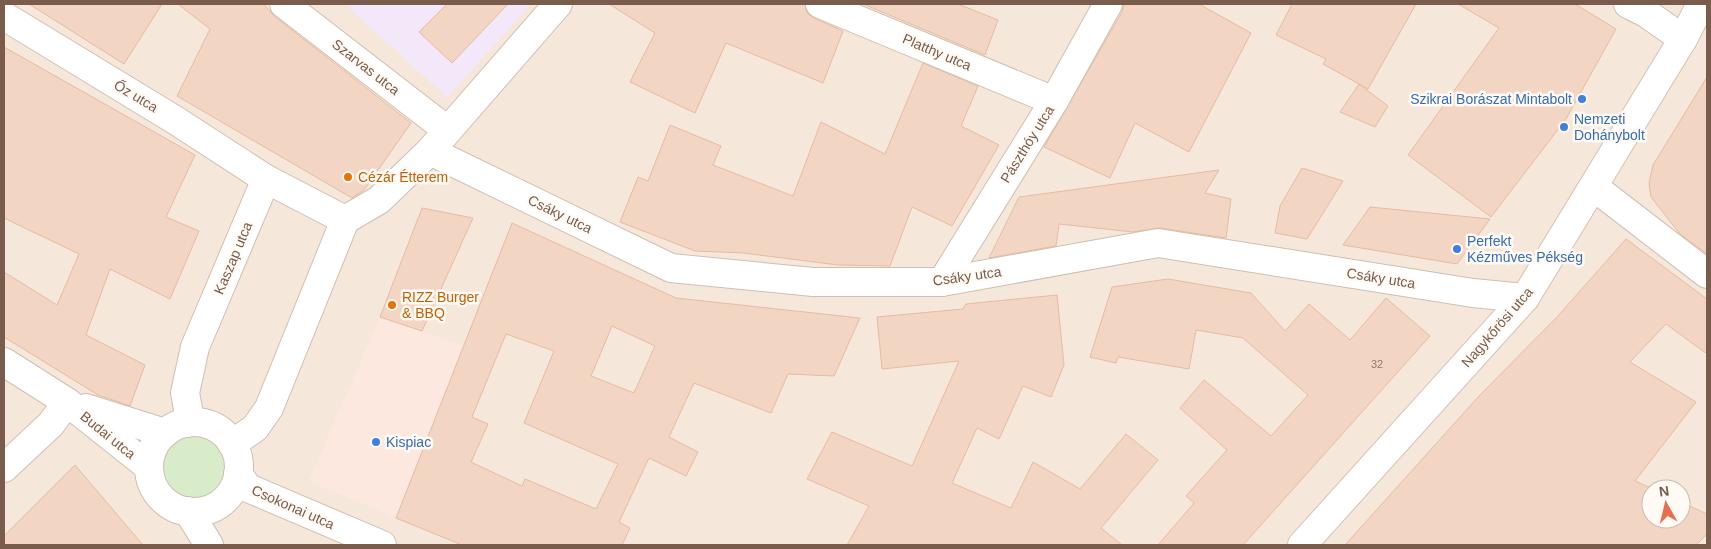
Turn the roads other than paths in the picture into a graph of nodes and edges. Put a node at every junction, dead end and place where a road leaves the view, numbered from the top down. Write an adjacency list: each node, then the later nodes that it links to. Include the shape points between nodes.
1 (284, 4): 10 (street, Szarvas utca)
2 (558, 4): 10 (street)
3 (820, 4): 9 (street, Platthy utca)
4 (1108, 4): 9 (street, Pászthóy utca)
5 (1628, 4): 8 (street)
6 (1700, 4): 8 (street, Nagykőrösi utca)
7 (4, 16): 12 (street, Őz utca)
8 (1683, 39): 13 (street, Nagykőrösi utca)
9 (1054, 101): 16 (street, Pászthóy utca)
10 (447, 130): 11 (street)
11 (430, 151): 14 (street, via 379,200); 16 (street, Csáky utca, via 671,268 814,282)
12 (266, 179): 14 (street); 20 (street, Kaszap utca, via 196,347 185,393 188,409)
13 (1594, 187): 15 (street); 17 (street, Nagykőrösi utca)
14 (345, 220): 21 (street, via 269,408 255,428)
15 (1707, 274)
16 (942, 282): 17 (street, Csáky utca, via 1158,243)
17 (1525, 298): 28 (street, Nagykőrösi utca)
18 (4, 362): 19 (street, Budai utca)
19 (67, 402): 20 (street, Budai utca); 22 (street, Budai utca); 23 (street, via 51,424)
20 (176, 428): 21 (street, via 200,423 224,433); 22 (street, via 157,442)
21 (232, 444): 24 (street, via 237,453)
22 (149, 467): 25 (street, via 154,486 165,501)
23 (4, 468)
24 (238, 474): 25 (street, via 235,485 221,503 200,512); 27 (street, Csokonai utca, via 248,488)
25 (188, 511): 26 (street)
26 (208, 545)
27 (382, 545)
28 (1302, 545)

